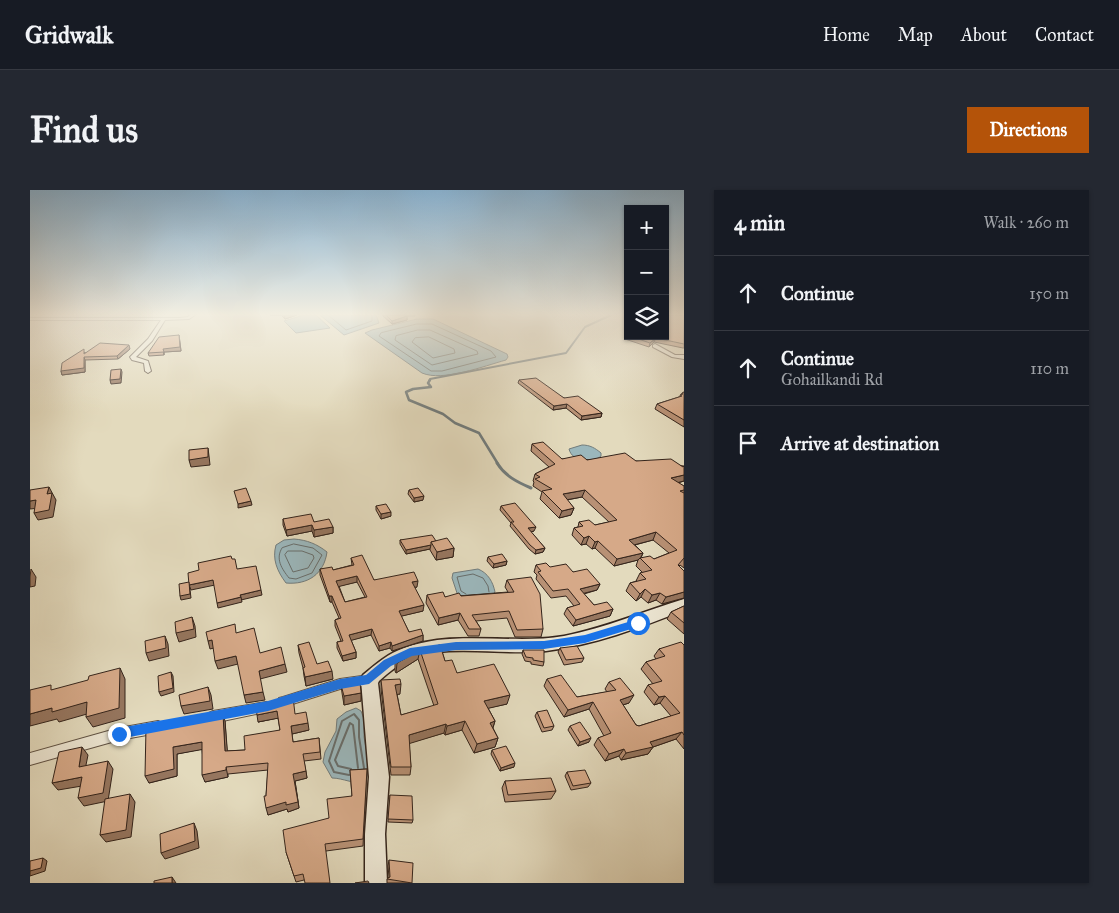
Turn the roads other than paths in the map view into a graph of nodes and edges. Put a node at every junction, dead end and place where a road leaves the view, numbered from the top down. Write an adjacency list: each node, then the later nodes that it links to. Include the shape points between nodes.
1 (143, 347): 4 (street, via 133,357 146,362)
2 (658, 347): 3 (street)
3 (684, 357)
4 (148, 371)
5 (684, 604): 6 (street, via 638,623 585,639 544,645 456,646 410,652 387,663)
6 (369, 680): 7 (street, via 340,684 268,706); 10 (street, via 379,777)
7 (202, 719)
8 (174, 724): 9 (street, via 119,734)
9 (30, 760)
10 (376, 883)

